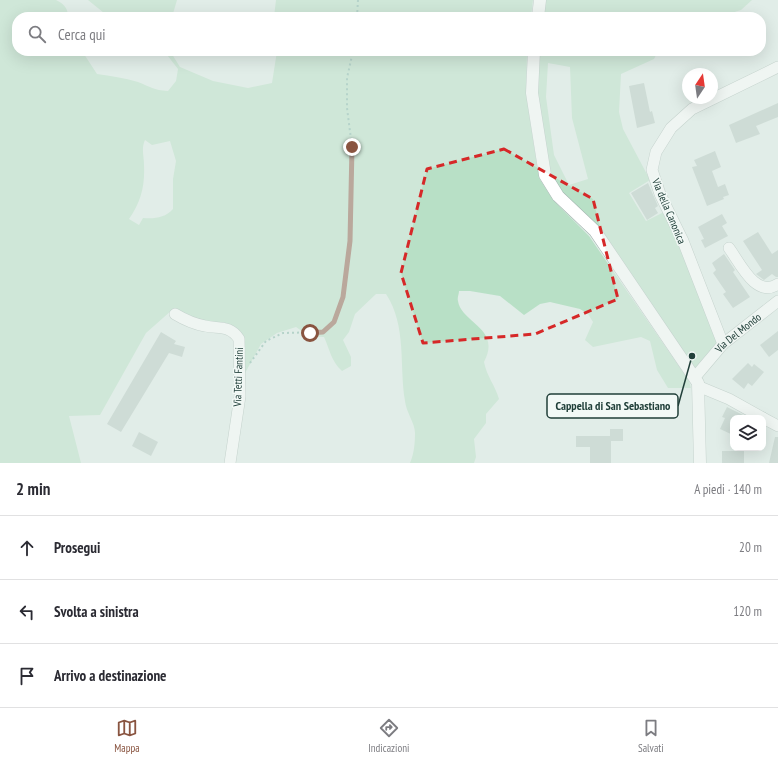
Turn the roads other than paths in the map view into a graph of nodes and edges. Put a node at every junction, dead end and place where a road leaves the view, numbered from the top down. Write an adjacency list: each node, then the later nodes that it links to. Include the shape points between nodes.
1 (540, 0): 2 (street)
2 (539, 12)
3 (534, 56): 10 (street, via 532,94 545,175 558,196 595,231)
4 (778, 67): 9 (street, Via della Canonica, via 692,109 672,128 656,152 652,170 660,194 683,240)
5 (729, 248): 6 (street, via 761,288 768,289)
6 (778, 284)
7 (778, 301): 9 (street, Via Del Mondo)
8 (175, 314): 14 (street, Via Tetti Fantini, via 185,321 207,327 222,327 235,332 239,339 240,396)
9 (723, 344): 10 (street, Via Del Mondo)
10 (699, 377): 11 (street, via 729,400); 15 (street)
11 (757, 415)
12 (766, 420): 13 (street)
13 (778, 426)
14 (230, 463)
15 (700, 463)

